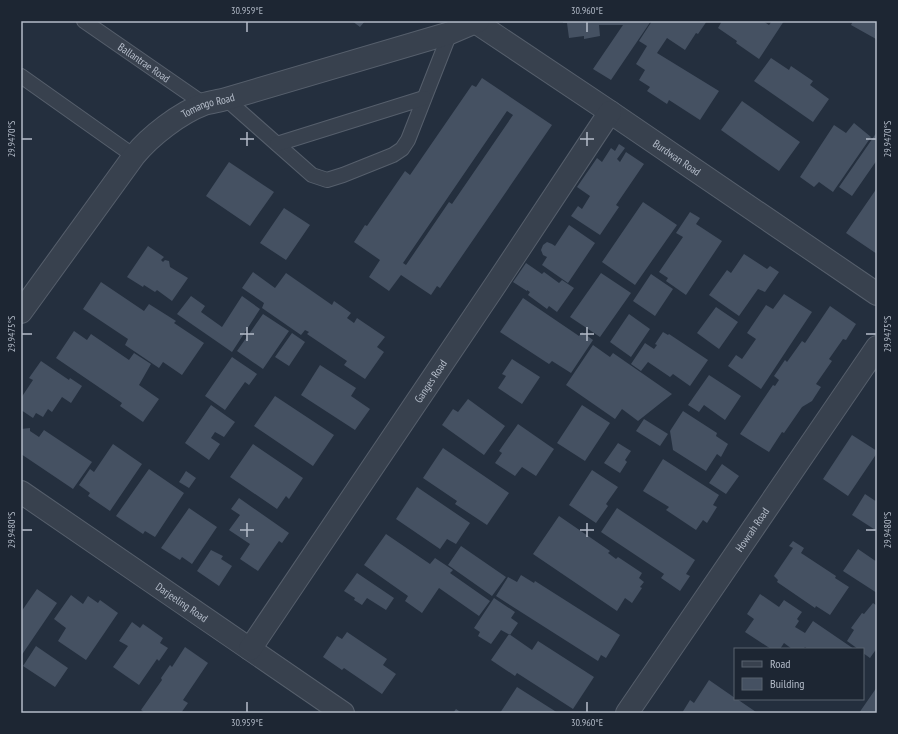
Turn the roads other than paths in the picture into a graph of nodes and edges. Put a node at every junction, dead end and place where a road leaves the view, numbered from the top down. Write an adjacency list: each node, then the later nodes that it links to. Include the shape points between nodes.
1 (84, 21): 7 (lane, Ballantrae Road)
2 (478, 22): 3 (street, Tomango Road); 8 (street, Burdwan Road)
3 (450, 33): 5 (lane); 6 (street, Tomango Road)
4 (21, 76): 10 (lane)
5 (424, 98): 9 (lane); 9 (lane, via 402,149 343,175 327,180 312,175)
6 (226, 99): 7 (street, Tomango Road); 9 (lane)
7 (204, 104): 10 (street, Tomango Road, via 161,130)
8 (610, 112): 11 (street, Burdwan Road); 15 (street, Ganges Road)
9 (277, 144)
10 (134, 156): 12 (street, Tomango Road)
11 (877, 294)
12 (21, 312)
13 (877, 347): 17 (street, Howrah Road)
14 (21, 492): 15 (street, Darjeeling Road)
15 (250, 649): 16 (street, Darjeeling Road)
16 (343, 713)
17 (627, 713)

